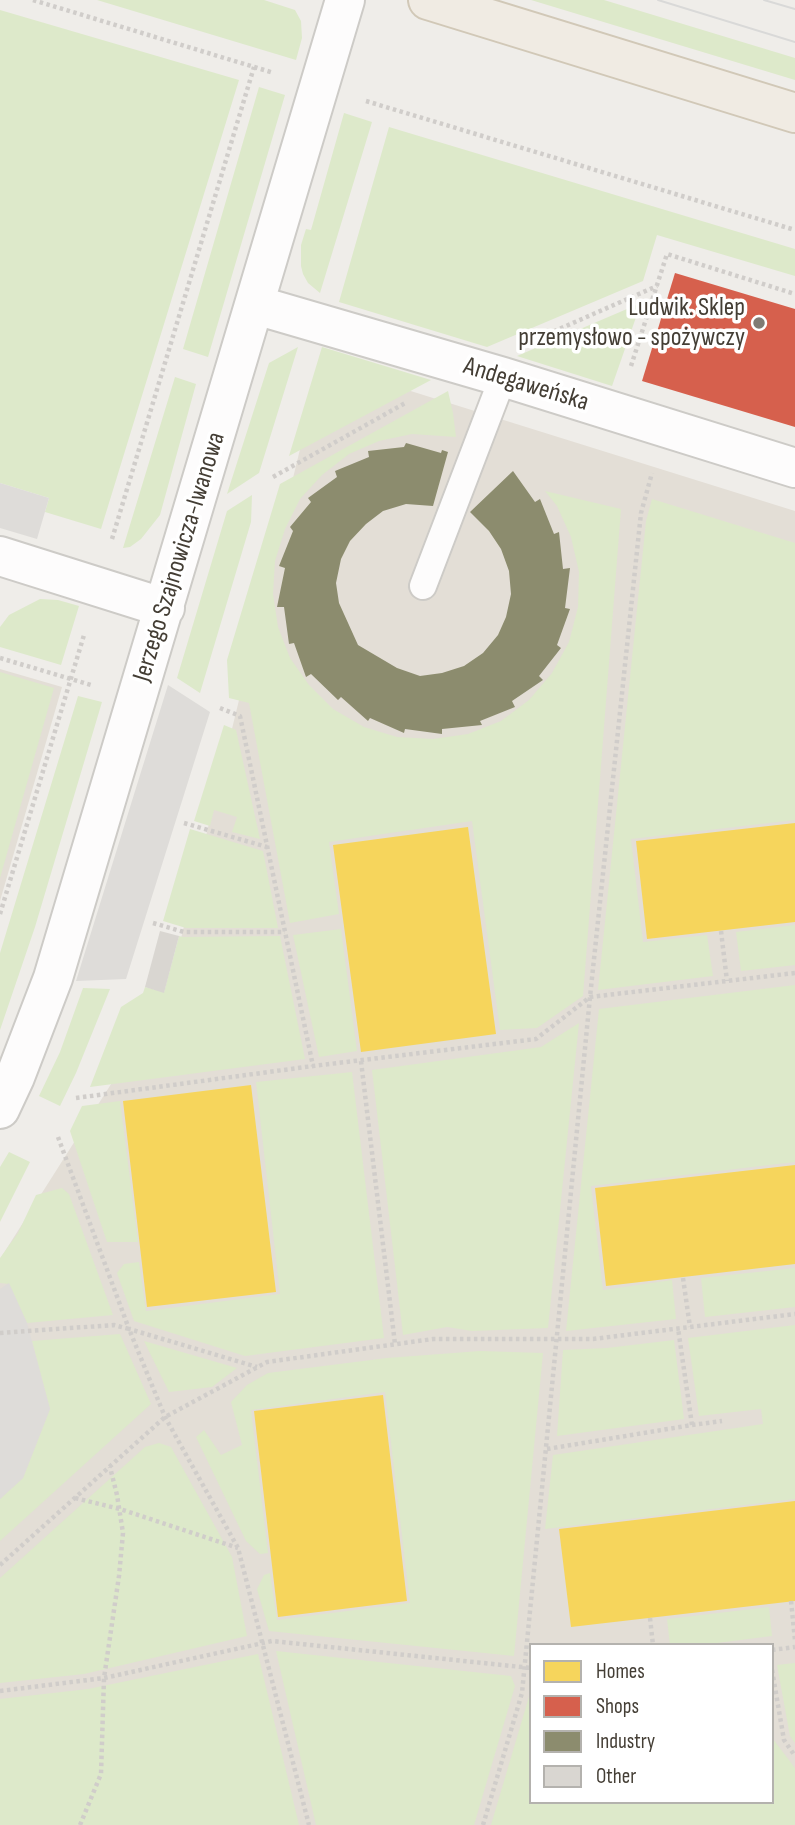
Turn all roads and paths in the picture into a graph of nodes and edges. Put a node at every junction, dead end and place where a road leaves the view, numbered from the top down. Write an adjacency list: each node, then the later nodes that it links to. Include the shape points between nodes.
1 (33, 0): 4 (path)
2 (345, 0): 11 (street, Jerzego Szajnowicza-Iwanowa)
3 (428, 0): 7 (main road)
4 (254, 67): 5 (path); 19 (path)
5 (285, 76)
6 (358, 99): 8 (path)
7 (795, 113)
8 (795, 230)
9 (657, 286): 10 (path, via 667,254); 12 (path); 15 (path)
10 (795, 294)
11 (256, 305): 13 (street, Andegaweńska); 22 (street, Jerzego Szajnowicza-Iwanowa)
12 (530, 342)
13 (503, 377): 15 (street, Andegaweńska); 21 (lane)
14 (417, 396): 18 (path)
15 (616, 413): 16 (street, Andegaweńska)
16 (664, 428): 17 (street, Andegaweńska); 36 (path, via 641,513)
17 (795, 468)
18 (273, 477)
19 (111, 544)
20 (1, 559): 22 (street)
21 (424, 586)
22 (165, 608): 40 (street, Jerzego Szajnowicza-Iwanowa, via 53,978)
23 (84, 633): 25 (path)
24 (0, 659): 25 (path)
25 (70, 678): 26 (path); 30 (path)
26 (99, 688)
27 (220, 708): 29 (path, via 240,716)
28 (184, 823): 29 (path)
29 (267, 847): 33 (path)
30 (0, 914)
31 (153, 923): 33 (path, via 184,932)
32 (721, 931): 35 (path)
33 (285, 932): 38 (path)
34 (795, 973): 35 (path)
35 (727, 981): 36 (path)
36 (590, 997): 37 (path, via 536,1039); 48 (path)
37 (362, 1061): 38 (path); 49 (path)
38 (313, 1066): 39 (path)
39 (76, 1098)
40 (0, 1109)
41 (58, 1137): 46 (path)
42 (683, 1278): 44 (path)
43 (795, 1314): 44 (path)
44 (690, 1327): 45 (path)
45 (678, 1328): 48 (path); 53 (path)
46 (129, 1329): 47 (path, via 114,1325); 50 (path); 51 (path)
47 (0, 1333)
48 (557, 1339): 49 (path); 54 (path)
49 (395, 1343): 50 (path)
50 (257, 1367): 51 (path)
51 (165, 1417): 55 (path); 58 (path)
52 (722, 1421): 53 (path)
53 (692, 1425): 54 (path)
54 (547, 1449): 64 (path)
55 (110, 1467): 56 (path); 57 (path)
56 (75, 1498): 57 (path); 59 (path)
57 (120, 1509): 58 (path); 69 (path, via 119,1576)
58 (238, 1548): 63 (path)
59 (0, 1565)
60 (791, 1601): 62 (path)
61 (649, 1618): 65 (path)
62 (795, 1640)
63 (264, 1643): 68 (path); 69 (path); 74 (path)
64 (530, 1643)
65 (653, 1643)
66 (795, 1647): 67 (path)
67 (774, 1650)
68 (528, 1668): 75 (path)
69 (104, 1678): 71 (path); 73 (path, via 101,1774)
70 (774, 1683): 72 (path, via 783,1740)
71 (0, 1691)
72 (795, 1756)
73 (80, 1825)
74 (309, 1825)
75 (483, 1825)

